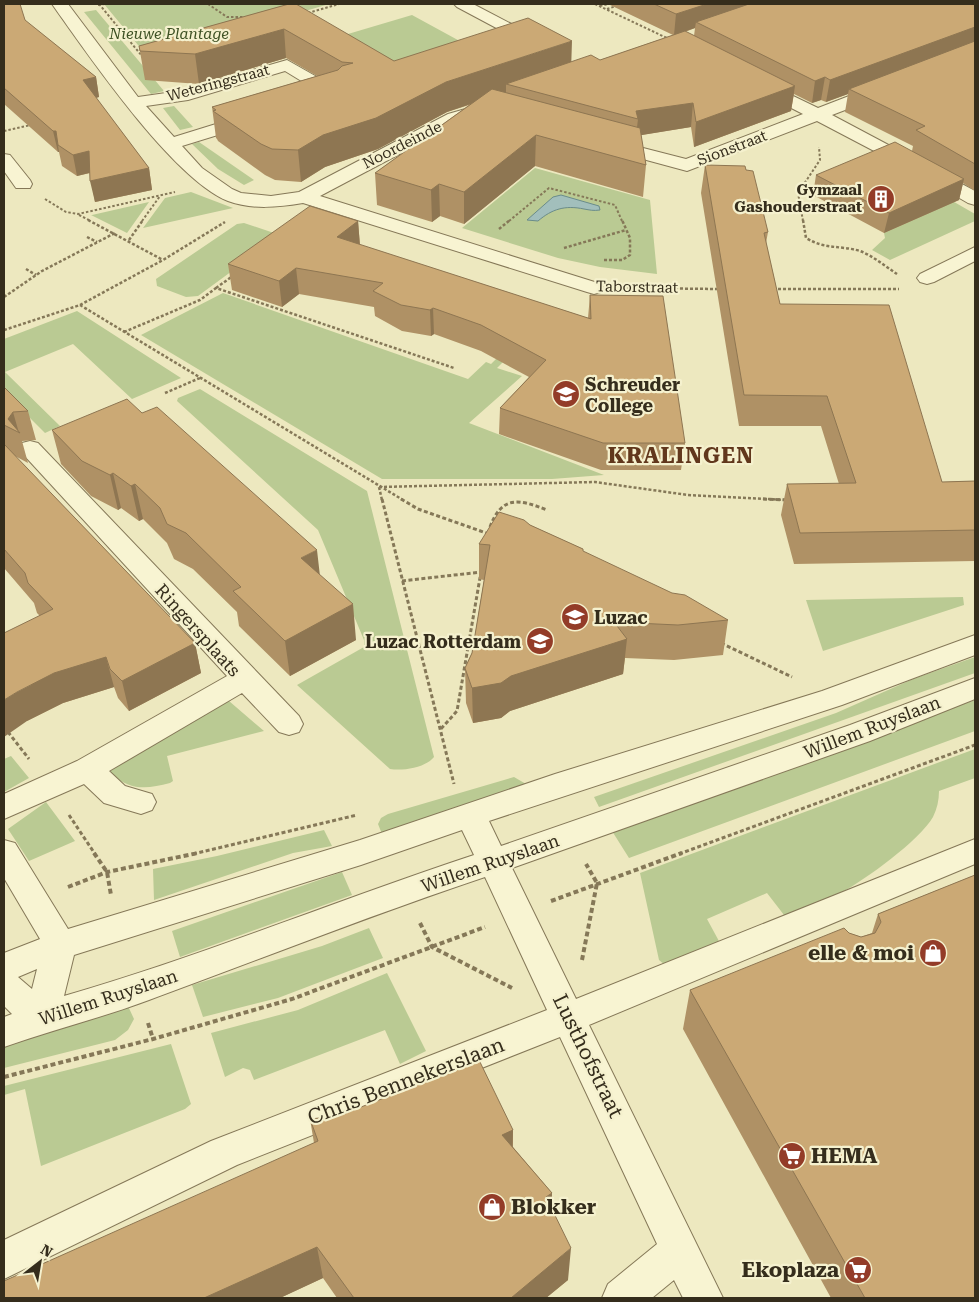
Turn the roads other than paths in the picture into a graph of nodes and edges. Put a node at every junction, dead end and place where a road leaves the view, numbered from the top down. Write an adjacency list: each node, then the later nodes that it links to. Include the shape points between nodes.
1 (60, 4): 7 (street, Weteringstraat)
2 (462, 4): 3 (street)
3 (553, 51)
4 (742, 76): 10 (street)
5 (892, 86): 10 (street, Sionstraat)
6 (316, 99): 7 (street, Weteringstraat, via 334,94 287,65 176,96)
7 (134, 103): 12 (street, Weteringstraat)
8 (487, 108): 15 (street, Noordeinde, via 454,118)
9 (271, 113): 12 (street)
10 (818, 115): 11 (street, Sionstraat, via 688,165); 16 (street)
11 (594, 140)
12 (171, 144): 15 (street, Weteringstraat, via 195,172 237,198 271,202)
13 (4, 159): 14 (street)
14 (23, 184)
15 (304, 197): 19 (street, Taborstraat)
16 (975, 199)
17 (975, 253): 18 (street)
18 (921, 280)
19 (594, 288)
20 (30, 448): 22 (street, Ringersplaats)
21 (975, 645): 27 (street, via 832,698 566,782)
22 (245, 678): 24 (street); 25 (street, Ringersplaats)
23 (975, 688): 31 (street, Willem Ruyslaan, via 860,733)
24 (289, 724)
25 (88, 769): 26 (street, via 115,795); 28 (street, Ringersplaats)
26 (141, 802)
27 (463, 802): 31 (street, Lusthofstraat); 32 (street, via 360,852)
28 (4, 807)
29 (975, 851): 35 (street, Chris Bennekerslaan, via 823,928)
30 (4, 852): 32 (street)
31 (493, 862): 35 (street, Lusthofstraat); 36 (street, Willem Ruyslaan, via 381,899 137,990)
32 (60, 945): 33 (street); 36 (street)
33 (4, 968)
34 (4, 986): 36 (street)
35 (570, 1017): 38 (street, Lusthofstraat); 39 (street, Chris Bennekerslaan, via 224,1153)
36 (42, 1018): 37 (street, Willem Ruyslaan)
37 (4, 1032)
38 (680, 1250): 40 (street); 41 (street, Lusthofstraat)
39 (4, 1260)
40 (622, 1298)
41 (703, 1298)

